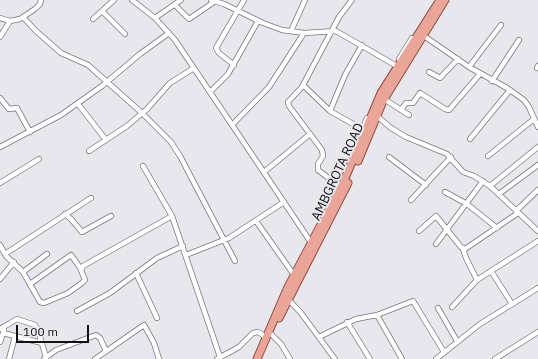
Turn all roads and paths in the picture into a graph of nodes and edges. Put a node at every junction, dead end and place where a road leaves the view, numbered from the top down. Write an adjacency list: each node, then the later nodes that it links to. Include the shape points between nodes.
1 (41, 0): 16 (street, via 35,9)
2 (114, 0): 14 (street)
3 (132, 0): 19 (street)
4 (181, 0): 13 (street)
5 (244, 0): 15 (street)
6 (305, 0): 24 (street)
7 (352, 0): 23 (street, via 339,17)
8 (436, 0): 34 (street)
9 (440, 0): 93 (main road, via 382,93 343,183)
10 (445, 0): 28 (main road, AMBGROTA ROAD)
11 (212, 1): 12 (street); 13 (street, via 189,19)
12 (221, 1): 15 (street)
13 (175, 5): 19 (street)
14 (102, 11): 18 (street); 27 (street)
15 (237, 11): 21 (street); 33 (street, via 216,49)
16 (23, 17): 20 (street); 40 (street, via 57,50 88,65)
17 (0, 18): 20 (street)
18 (92, 18)
19 (155, 18): 25 (street)
20 (10, 21): 29 (street)
21 (258, 21): 24 (street); 33 (street)
22 (501, 25): 36 (street)
23 (333, 31): 26 (street); 31 (street); 41 (street)
24 (291, 32): 26 (street)
25 (169, 33): 35 (street); 40 (street)
26 (304, 33): 53 (street, via 269,87)
27 (125, 34)
28 (424, 36): 32 (street); 45 (main road, AMBGROTA ROAD)
29 (0, 37)
30 (519, 40): 39 (street)
31 (362, 45): 34 (street); 48 (street, via 342,81)
32 (458, 59): 36 (street); 37 (street, via 440,78)
33 (234, 65): 43 (street)
34 (395, 65): 55 (street, via 378,93)
35 (194, 68): 43 (street); 49 (street, via 170,83)
36 (469, 68): 38 (street)
37 (429, 72)
38 (480, 74): 39 (street); 47 (street, via 449,110 420,93 413,103 406,103)
39 (492, 81): 42 (street)
40 (107, 82): 46 (street); 49 (street)
41 (303, 85): 48 (street); 57 (street, via 288,104)
42 (510, 90): 52 (street, via 527,104); 58 (street)
43 (210, 92): 53 (street)
44 (0, 98): 56 (street, via 8,108 17,108)
45 (384, 100): 47 (street); 51 (main road, AMBGROTA ROAD)
46 (78, 104): 56 (street); 59 (street)
47 (401, 110): 50 (street)
48 (330, 111): 55 (street)
49 (142, 113): 59 (street); 91 (street, via 176,150)
50 (410, 115)
51 (377, 116): 65 (street, via 396,132); 112 (main road, AMBGROTA ROAD, via 343,193)
52 (534, 119): 54 (street); 63 (street)
53 (232, 125): 69 (street)
54 (538, 127)
55 (362, 129): 73 (street)
56 (30, 132): 60 (street)
57 (310, 134): 69 (street); 73 (street, via 323,152 317,166 318,170)
58 (470, 139)
59 (106, 140): 62 (street)
60 (0, 147)
61 (538, 147): 74 (street)
62 (89, 151)
63 (488, 156)
64 (389, 157): 72 (street)
65 (451, 157): 70 (street, via 463,172); 72 (street)
66 (40, 159): 71 (street)
67 (538, 165): 77 (street)
68 (143, 166): 85 (street)
69 (264, 172): 80 (street)
70 (483, 181): 74 (street); 81 (street)
71 (0, 183)
72 (426, 185): 79 (street)
73 (339, 186): 93 (street)
74 (490, 186): 77 (street)
75 (538, 190): 82 (street)
76 (445, 192): 81 (street)
77 (499, 194): 82 (street)
78 (91, 198): 83 (street)
79 (411, 200)
80 (284, 202): 86 (street); 93 (street)
81 (467, 204): 87 (street); 88 (street)
82 (517, 212): 87 (street); 90 (street)
83 (65, 214): 84 (street, via 82,232); 98 (street)
84 (111, 216)
85 (172, 216): 96 (street); 103 (street)
86 (256, 221): 91 (street); 107 (street)
87 (497, 228): 97 (street)
88 (448, 230): 89 (street, via 435,216); 94 (street); 97 (street)
89 (419, 231)
90 (538, 231)
91 (224, 241): 100 (street); 101 (street)
92 (538, 241): 104 (street)
93 (311, 242): 107 (main road)
94 (436, 244)
95 (0, 245): 98 (street)
96 (183, 246): 100 (street); 106 (street, via 163,254)
97 (463, 249): 109 (street)
98 (5, 254): 102 (street)
99 (47, 254): 105 (street)
100 (186, 255): 132 (street)
101 (235, 261)
102 (14, 262): 105 (street); 108 (street)
103 (81, 269): 110 (street, via 71,255); 110 (street, via 85,279 82,284 48,302 40,302)
104 (491, 271): 109 (street); 113 (street)
105 (23, 272): 110 (street)
106 (136, 273): 116 (street, via 105,296); 118 (street)
107 (294, 275): 123 (main road)
108 (0, 279)
109 (477, 280): 114 (street)
110 (30, 284)
111 (538, 288): 113 (street)
112 (288, 299): 123 (main road, AMBGROTA ROAD); 124 (street)
113 (512, 304): 125 (street)
114 (452, 307)
115 (438, 308): 125 (street)
116 (78, 311)
117 (377, 315): 119 (street); 129 (street, via 414,302); 141 (street)
118 (157, 318)
119 (347, 322): 124 (street); 140 (street)
120 (2, 331): 122 (street); 126 (street); 127 (street, via 17,319 35,325)
121 (538, 332): 130 (street)
122 (15, 336): 127 (street); 133 (street)
123 (269, 336): 132 (street, via 253,333 239,347); 136 (main road); 137 (main road, AMBGROTA ROAD); 138 (street, via 281,344)
124 (319, 336): 139 (street)
125 (457, 341): 129 (street)
126 (0, 342)
127 (42, 343): 131 (street)
128 (106, 351): 131 (street, via 96,335 61,348); 134 (street); 135 (street, via 144,325)
129 (444, 352): 142 (street)
130 (501, 354): 143 (street); 144 (street)
131 (45, 358)
132 (219, 358)
133 (9, 359)
134 (95, 359)
135 (159, 359)
136 (257, 359)
137 (262, 359)
138 (290, 359)
139 (335, 359)
140 (370, 359)
141 (402, 359)
142 (436, 359)
143 (495, 359)
144 (505, 359)

